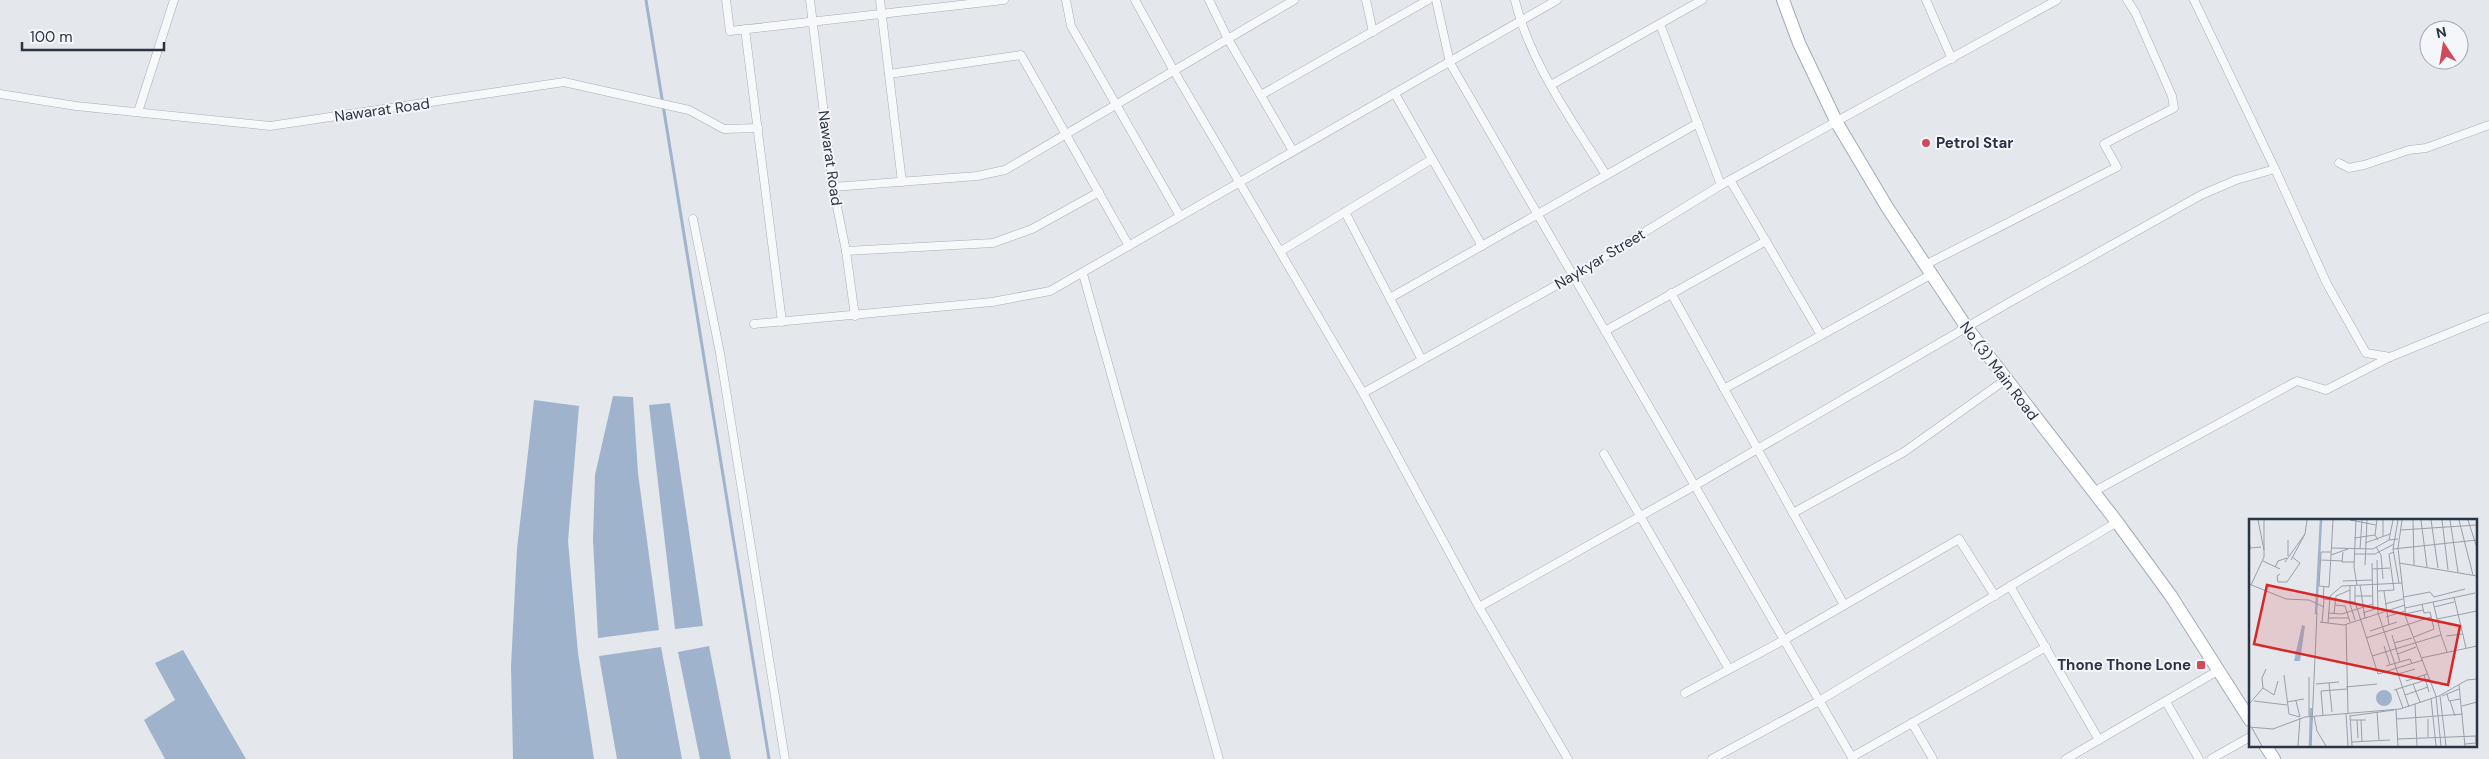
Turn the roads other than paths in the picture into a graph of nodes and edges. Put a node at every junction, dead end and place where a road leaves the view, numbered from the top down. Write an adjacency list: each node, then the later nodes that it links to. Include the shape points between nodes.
1 (174, 0): 37 (street)
2 (726, 0): 25 (street, via 730,31)
3 (810, 0): 23 (street, Nawarat Road)
4 (880, 0): 21 (street)
5 (1004, 0): 21 (street)
6 (1066, 0): 36 (street, via 1071,26)
7 (1135, 0): 30 (street)
8 (1209, 0): 27 (street)
9 (1294, 0): 27 (street)
10 (1366, 0): 26 (street)
11 (1428, 0): 26 (street)
12 (1436, 0): 29 (street)
13 (1515, 0): 22 (street)
14 (1557, 0): 22 (street)
15 (1702, 0): 24 (street)
16 (1783, 0): 39 (main road, No (3) Main Road, via 1799,43)
17 (1926, 0): 28 (street)
18 (2058, 0): 28 (street, Naykyar Street)
19 (2127, 0): 63 (street, via 2172,96 2174,108 2104,144 2117,167)
20 (2194, 0): 46 (street)
21 (881, 14): 23 (street); 31 (street)
22 (1520, 21): 29 (street); 32 (street)
23 (812, 22): 25 (street); 52 (street, Nawarat Road)
24 (1660, 24): 32 (street); 38 (street)
25 (746, 29): 41 (street)
26 (1373, 32): 35 (street)
27 (1228, 39): 30 (street); 35 (street)
28 (1952, 59): 39 (street, Naykyar Street)
29 (1450, 63): 34 (street); 55 (street)
30 (1174, 71): 36 (street); 50 (street)
31 (889, 74): 42 (street, via 1021,55); 49 (street)
32 (1551, 85): 47 (street)
33 (0, 94): 37 (street, Nawarat Road)
34 (1395, 94): 43 (street); 44 (street)
35 (1261, 95): 43 (street)
36 (1116, 103): 42 (street); 56 (street)
37 (138, 112): 41 (street, Nawarat Road, via 270,126 564,82 688,110 724,129)
38 (1698, 123): 47 (street); 51 (street)
39 (1837, 123): 48 (street, Naykyar Street); 63 (main road, No (3) Main Road)
40 (2489, 126): 45 (street, via 2364,165 2350,168)
41 (758, 128): 70 (street)
42 (1067, 135): 49 (street, via 1005,170 977,176); 53 (street)
43 (1293, 151): 50 (street)
44 (1432, 159): 54 (street); 60 (street)
45 (2339, 163)
46 (2275, 169): 72 (street, via 2236,180 2200,196); 75 (street, via 2327,284 2366,353)
47 (1606, 175): 55 (street)
48 (1730, 180): 51 (street, Naykyar Street); 58 (street)
49 (902, 182): 52 (street)
50 (1238, 183): 56 (street); 62 (street)
51 (1721, 185): 65 (street, Naykyar Street)
52 (832, 187): 61 (street, Nawarat Road)
53 (1098, 192): 59 (street); 61 (street, via 1032,229 993,243)
54 (1345, 212): 62 (street); 67 (street)
55 (1537, 214): 60 (street); 65 (street)
56 (1180, 216): 59 (street)
57 (693, 219): 104 (street, via 720,353)
58 (1766, 241): 66 (street); 74 (street)
59 (1129, 246): 64 (street)
60 (1482, 246): 67 (street)
61 (846, 251): 68 (street, Nawarat Road)
62 (1281, 251): 79 (street)
63 (1929, 270): 72 (main road, No (3) Main Road); 74 (street)
64 (1084, 274): 68 (street, via 1050,291 1024,297); 105 (street)
65 (1573, 276): 73 (street); 76 (street, Naykyar Street)
66 (1671, 293): 73 (street); 78 (street)
67 (1390, 298): 76 (street)
68 (855, 316): 70 (street)
69 (2489, 317): 75 (street)
70 (782, 322): 71 (street)
71 (754, 324)
72 (1967, 328): 77 (main road, No (3) Main Road); 80 (street)
73 (1605, 331): 82 (street)
74 (1821, 335): 78 (street)
75 (2390, 356): 83 (street, via 2326,390 2297,381)
76 (1422, 360): 79 (street, Naykyar Street)
77 (2005, 380): 83 (main road, No (3) Main Road); 84 (street, via 1904,452)
78 (1724, 389): 80 (street)
79 (1363, 394): 90 (street)
80 (1758, 449): 82 (street); 84 (street)
81 (1604, 454): 85 (street)
82 (1694, 486): 85 (street); 91 (street)
83 (2093, 492): 86 (main road, No (3) Main Road)
84 (1793, 514): 89 (street)
85 (1639, 517): 90 (street); 93 (street)
86 (2117, 522): 87 (street); 94 (main road, No (3) Main Road)
87 (2010, 586): 88 (street); 92 (street)
88 (1995, 596): 89 (street, via 1959,539); 96 (street)
89 (1844, 605): 91 (street)
90 (1479, 607): 106 (street)
91 (1784, 640): 93 (street); 96 (street)
92 (2046, 647): 99 (street); 101 (street)
93 (1729, 669): 95 (street)
94 (2219, 670): 97 (street); 98 (main road, No (3) Main Road)
95 (1685, 693)
96 (1819, 701): 103 (street); 107 (street)
97 (2166, 702): 101 (street); 110 (street)
98 (2249, 718)
99 (1912, 723): 103 (street); 108 (street)
100 (2249, 738): 111 (street)
101 (2099, 740): 109 (street)
102 (2267, 746): 112 (main road)
103 (1852, 758)
104 (785, 759)
105 (1219, 759)
106 (1568, 759)
107 (1712, 759)
108 (1933, 759)
109 (2066, 759)
110 (2199, 759)
111 (2211, 759)
112 (2274, 759)

